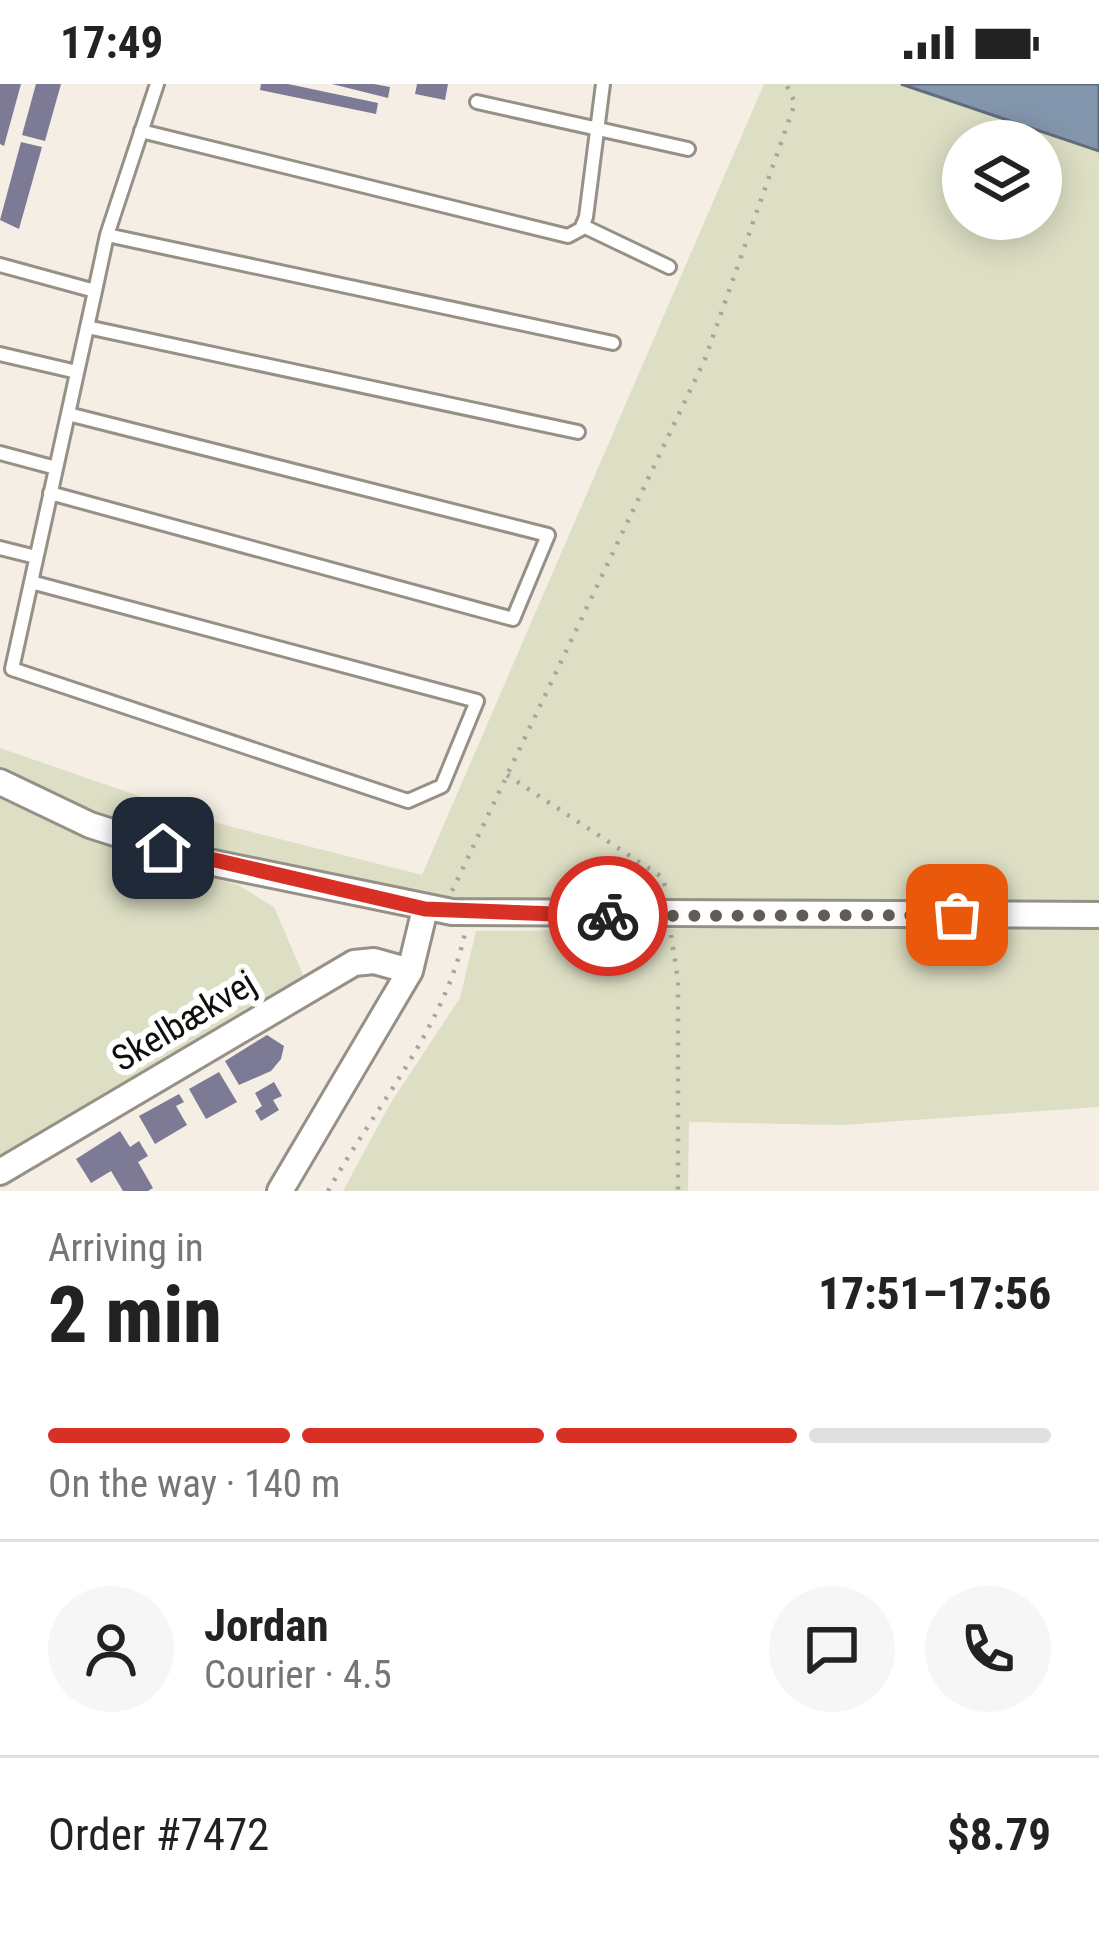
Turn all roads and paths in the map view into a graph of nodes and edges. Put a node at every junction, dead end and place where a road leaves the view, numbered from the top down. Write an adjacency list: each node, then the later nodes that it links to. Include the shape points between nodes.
1 (157, 84): 6 (lane)
2 (603, 84): 5 (lane)
3 (787, 84): 27 (path, via 796,103 705,359)
4 (476, 102): 5 (lane)
5 (599, 128): 7 (lane); 8 (lane)
6 (141, 131): 8 (lane, via 555,236 573,236); 9 (lane)
7 (688, 148)
8 (583, 226): 11 (lane)
9 (107, 235): 12 (lane); 14 (lane)
10 (0, 266): 12 (lane)
11 (669, 267)
12 (95, 291): 13 (lane)
13 (87, 327): 16 (lane); 18 (lane)
14 (613, 343)
15 (0, 354): 16 (lane)
16 (77, 372): 17 (lane)
17 (68, 414): 20 (lane); 21 (lane, via 548,535 513,619)
18 (578, 432)
19 (0, 453): 20 (lane)
20 (56, 468): 21 (lane)
21 (50, 493): 23 (lane)
22 (0, 548): 23 (lane)
23 (36, 556): 24 (lane)
24 (31, 582): 26 (lane); 26 (lane, via 477,701 442,786 408,801 12,669)
25 (0, 632): 26 (lane)
26 (19, 636)
27 (507, 776): 30 (path, via 452,889); 32 (path, via 662,877)
28 (0, 782): 29 (street, via 90,825 199,860)
29 (425, 909): 30 (street); 33 (street)
30 (460, 913): 32 (street); 36 (path, via 457,967 430,1027)
31 (1099, 915): 32 (street)
32 (674, 917): 37 (path)
33 (410, 971): 34 (street, Skelbækvej, via 354,962); 35 (street)
34 (0, 1172)
35 (280, 1191)
36 (328, 1191)
37 (678, 1191)

